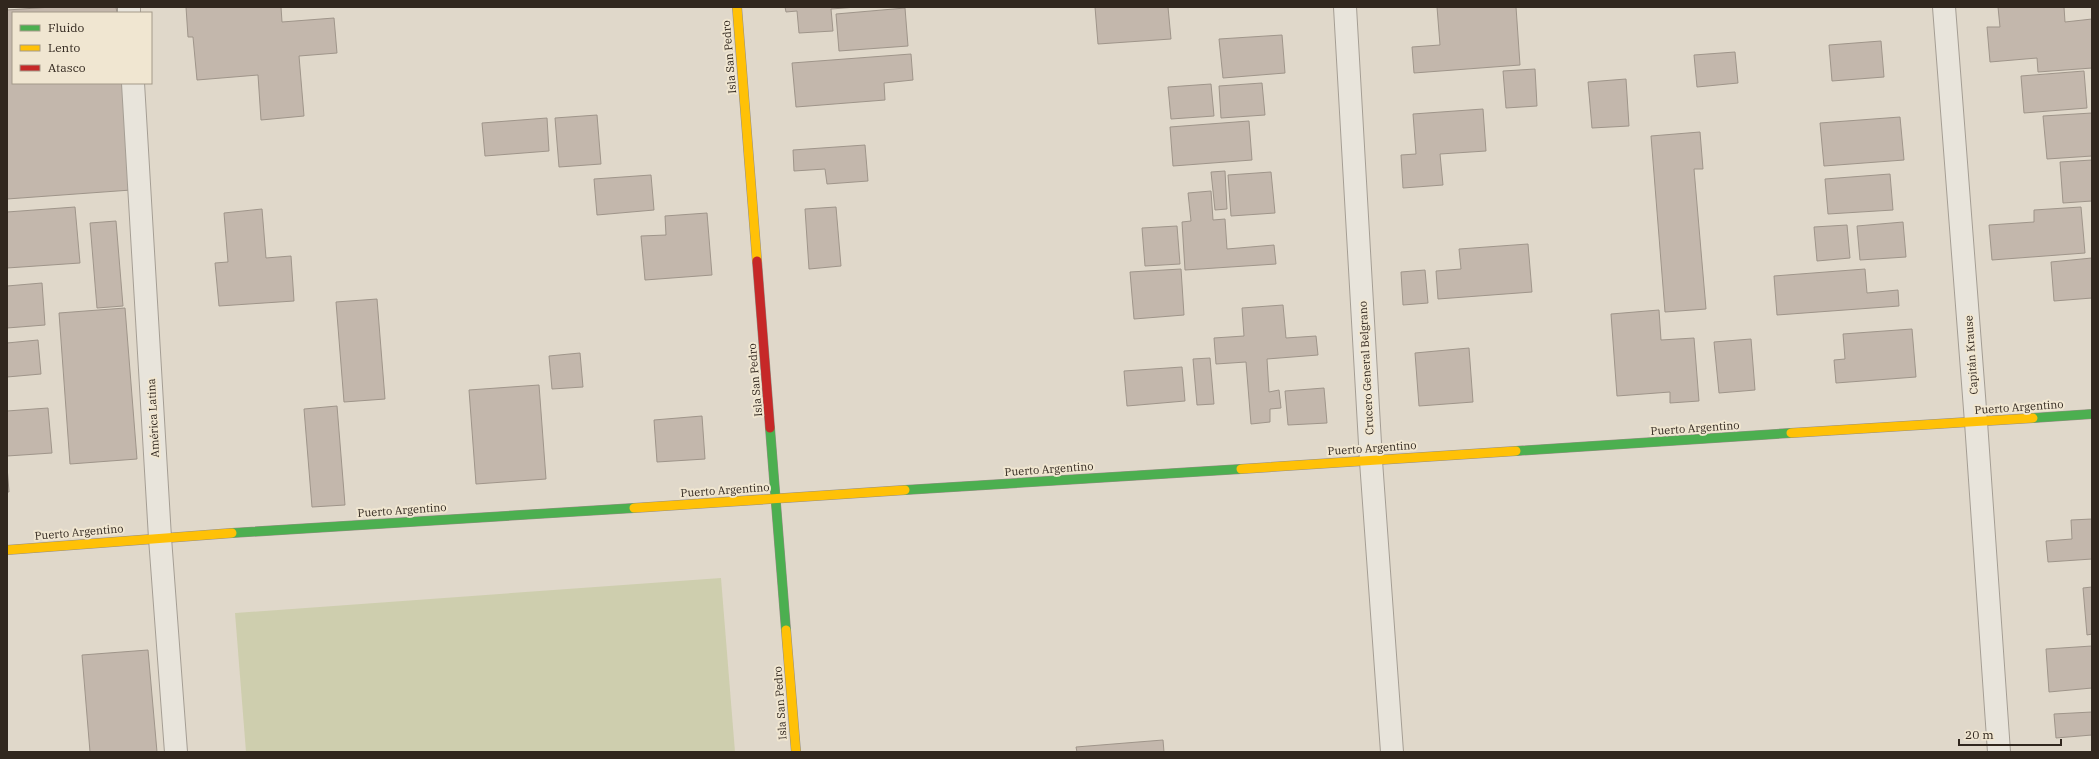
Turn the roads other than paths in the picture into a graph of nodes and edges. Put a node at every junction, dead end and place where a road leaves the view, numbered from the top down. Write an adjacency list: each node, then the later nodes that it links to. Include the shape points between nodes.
1 (737, 7): 8 (street, Isla San Pedro)
2 (1345, 7): 7 (street, Crucero General Belgrano)
3 (1944, 7): 6 (street, Capitán Krause)
4 (133, 84): 9 (street, América Latina)
5 (2092, 414): 6 (street, Puerto Argentino)
6 (1976, 422): 7 (street, Puerto Argentino); 14 (street, Capitán Krause)
7 (1371, 460): 8 (street, Puerto Argentino); 13 (street, Crucero General Belgrano)
8 (776, 498): 9 (street, Puerto Argentino); 12 (street, Isla San Pedro)
9 (160, 538): 10 (street, Puerto Argentino); 11 (street, América Latina)
10 (7, 550)
11 (176, 752)
12 (796, 752)
13 (1392, 752)
14 (1999, 752)

